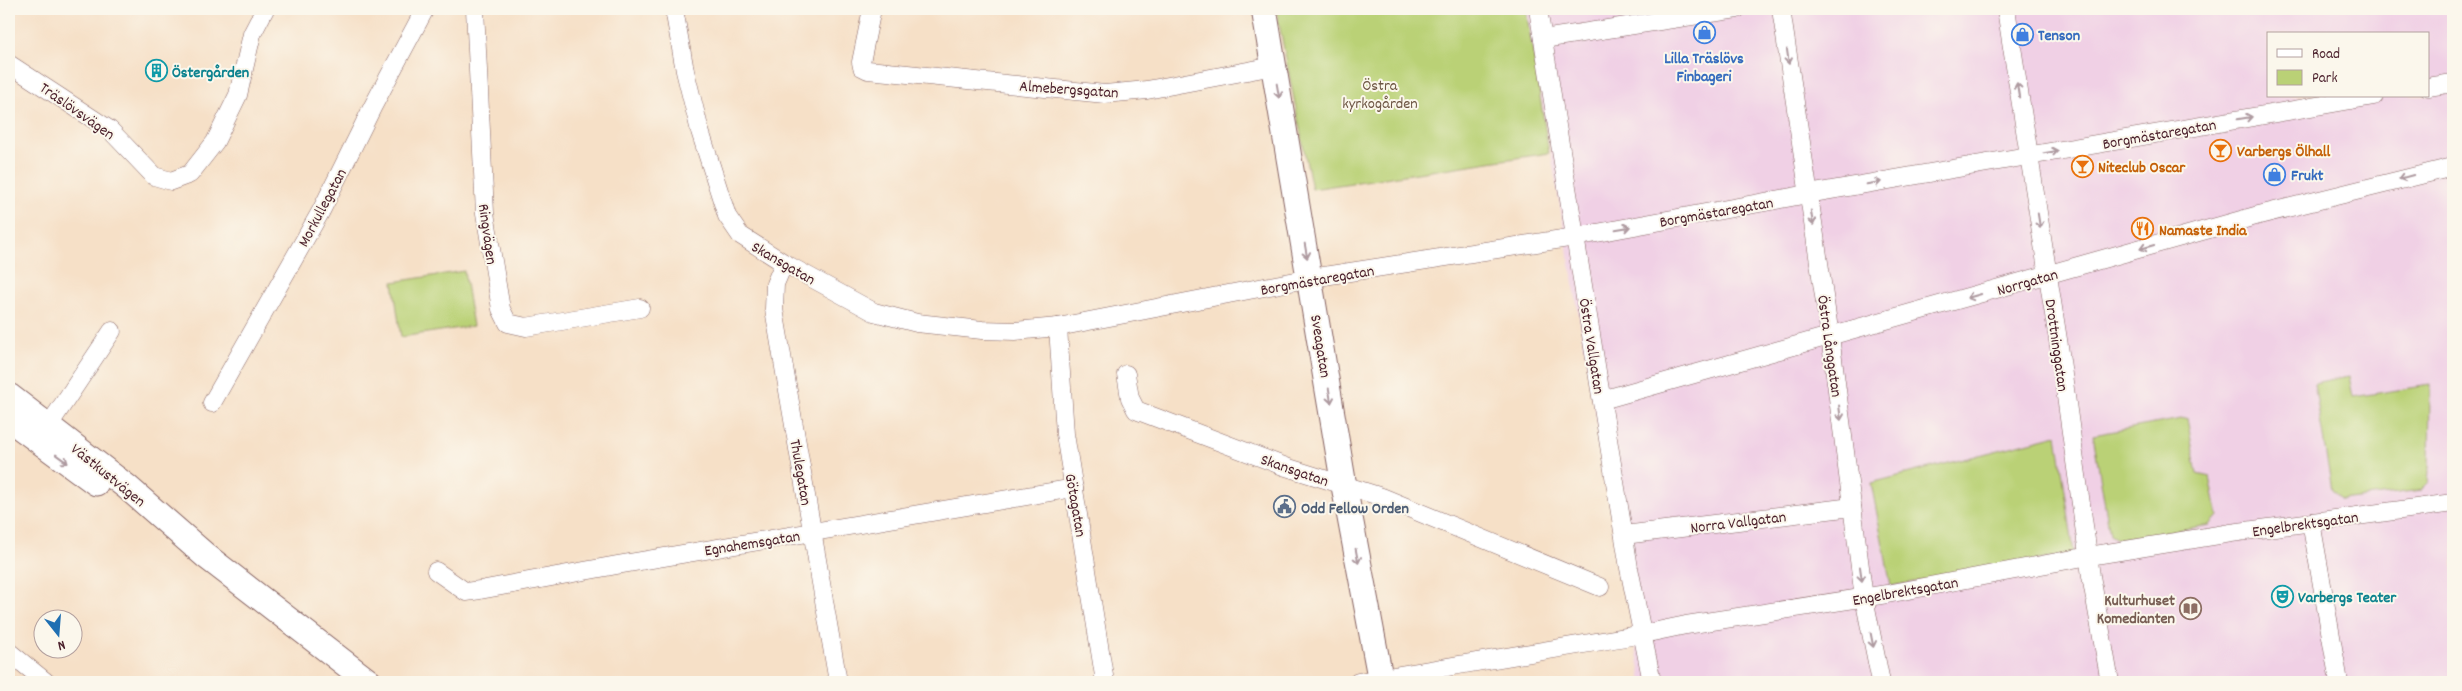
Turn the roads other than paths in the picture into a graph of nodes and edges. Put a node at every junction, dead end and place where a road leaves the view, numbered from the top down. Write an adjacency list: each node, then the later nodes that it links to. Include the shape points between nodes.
1 (265, 9): 12 (street, Träslövsvägen, via 252,34 238,95 215,142 190,174 171,181 154,176 110,130)
2 (425, 9): 31 (street, Morkullegatan, via 321,210)
3 (474, 9): 24 (street, Ringvägen, via 485,213 501,309 508,323 526,327)
4 (674, 9): 21 (street, Skansgatan, via 691,98 727,216 740,235)
5 (872, 9): 13 (street, Almebergsgatan, via 862,67 874,71 1105,94 1146,90)
6 (1264, 9): 13 (street, Sveagatan)
7 (1538, 9): 11 (street, Östra Vallgatan)
8 (1737, 9): 11 (street)
9 (1781, 9): 19 (street, Östra Långgatan, one-way to 19)
10 (2006, 9): 17 (street, Drottninggatan, one-way to 10)
11 (1543, 39): 20 (street, Östra Vallgatan)
12 (9, 64)
13 (1274, 66): 23 (street, Sveagatan, one-way to 23)
14 (2453, 83): 15 (street)
15 (2430, 87)
16 (2362, 98): 17 (street, Borgmästaregatan, one-way to 16)
17 (2028, 156): 19 (street, Borgmästaregatan, one-way to 17); 22 (street, Drottninggatan, one-way to 22)
18 (2453, 166): 22 (street, Norrgatan, one-way to 22, via 2259,215)
19 (1808, 194): 20 (street, Borgmästaregatan, one-way to 19); 27 (street, Östra Långgatan, one-way to 27)
20 (1575, 237): 23 (street, Borgmästaregatan); 30 (street, Östra Vallgatan)
21 (784, 263): 25 (street, Skansgatan, via 870,309 896,318 982,330); 39 (street, Thulegatan, via 776,284 774,308)
22 (2048, 276): 27 (street, Norrgatan, one-way to 27); 41 (street, Drottninggatan)
23 (1311, 278): 25 (street, Borgmästaregatan); 34 (street, Sveagatan, one-way to 34)
24 (640, 308)
25 (1058, 327): 35 (street, Götagatan, via 1065,434)
26 (112, 331): 33 (street)
27 (1830, 336): 30 (street, Norrgatan); 37 (street, Östra Långgatan, one-way to 37)
28 (1126, 374): 34 (street, Skansgatan, via 1130,398 1136,410)
29 (9, 396): 33 (street, Västkustvägen)
30 (1602, 400): 40 (street, Östra Vallgatan)
31 (212, 403)
32 (9, 419): 33 (street, Västkustvägen)
33 (44, 434): 49 (street, Västkustvägen, via 127,487 206,556)
34 (1344, 486): 43 (street, Skansgatan, via 1419,511); 47 (street, Sveagatan, one-way to 47)
35 (1074, 488): 39 (street, Egnahemsgatan); 51 (street, Götagatan)
36 (2453, 503): 38 (street, Engelbrektsgatan)
37 (1852, 507): 40 (street, Norra Vallgatan); 44 (street, Östra Långgatan, one-way to 44)
38 (2311, 522): 41 (street, Engelbrektsgatan); 55 (street)
39 (812, 532): 42 (street, Egnahemsgatan, via 466,592); 50 (street, Thulegatan)
40 (1624, 535): 45 (street, Östra Vallgatan)
41 (2089, 556): 44 (street, Engelbrektsgatan); 54 (street, Drottninggatan)
42 (436, 571)
43 (1600, 587)
44 (1864, 598): 45 (street, Engelbrektsgatan); 53 (street, Östra Långgatan, one-way to 53)
45 (1643, 634): 47 (street, Engelbrektsgatan); 52 (street, Östra Vallgatan)
46 (9, 652): 48 (street)
47 (1373, 681)
48 (46, 682)
49 (369, 682)
50 (838, 682)
51 (1105, 682)
52 (1652, 682)
53 (1881, 682)
54 (2110, 682)
55 (2339, 682)

